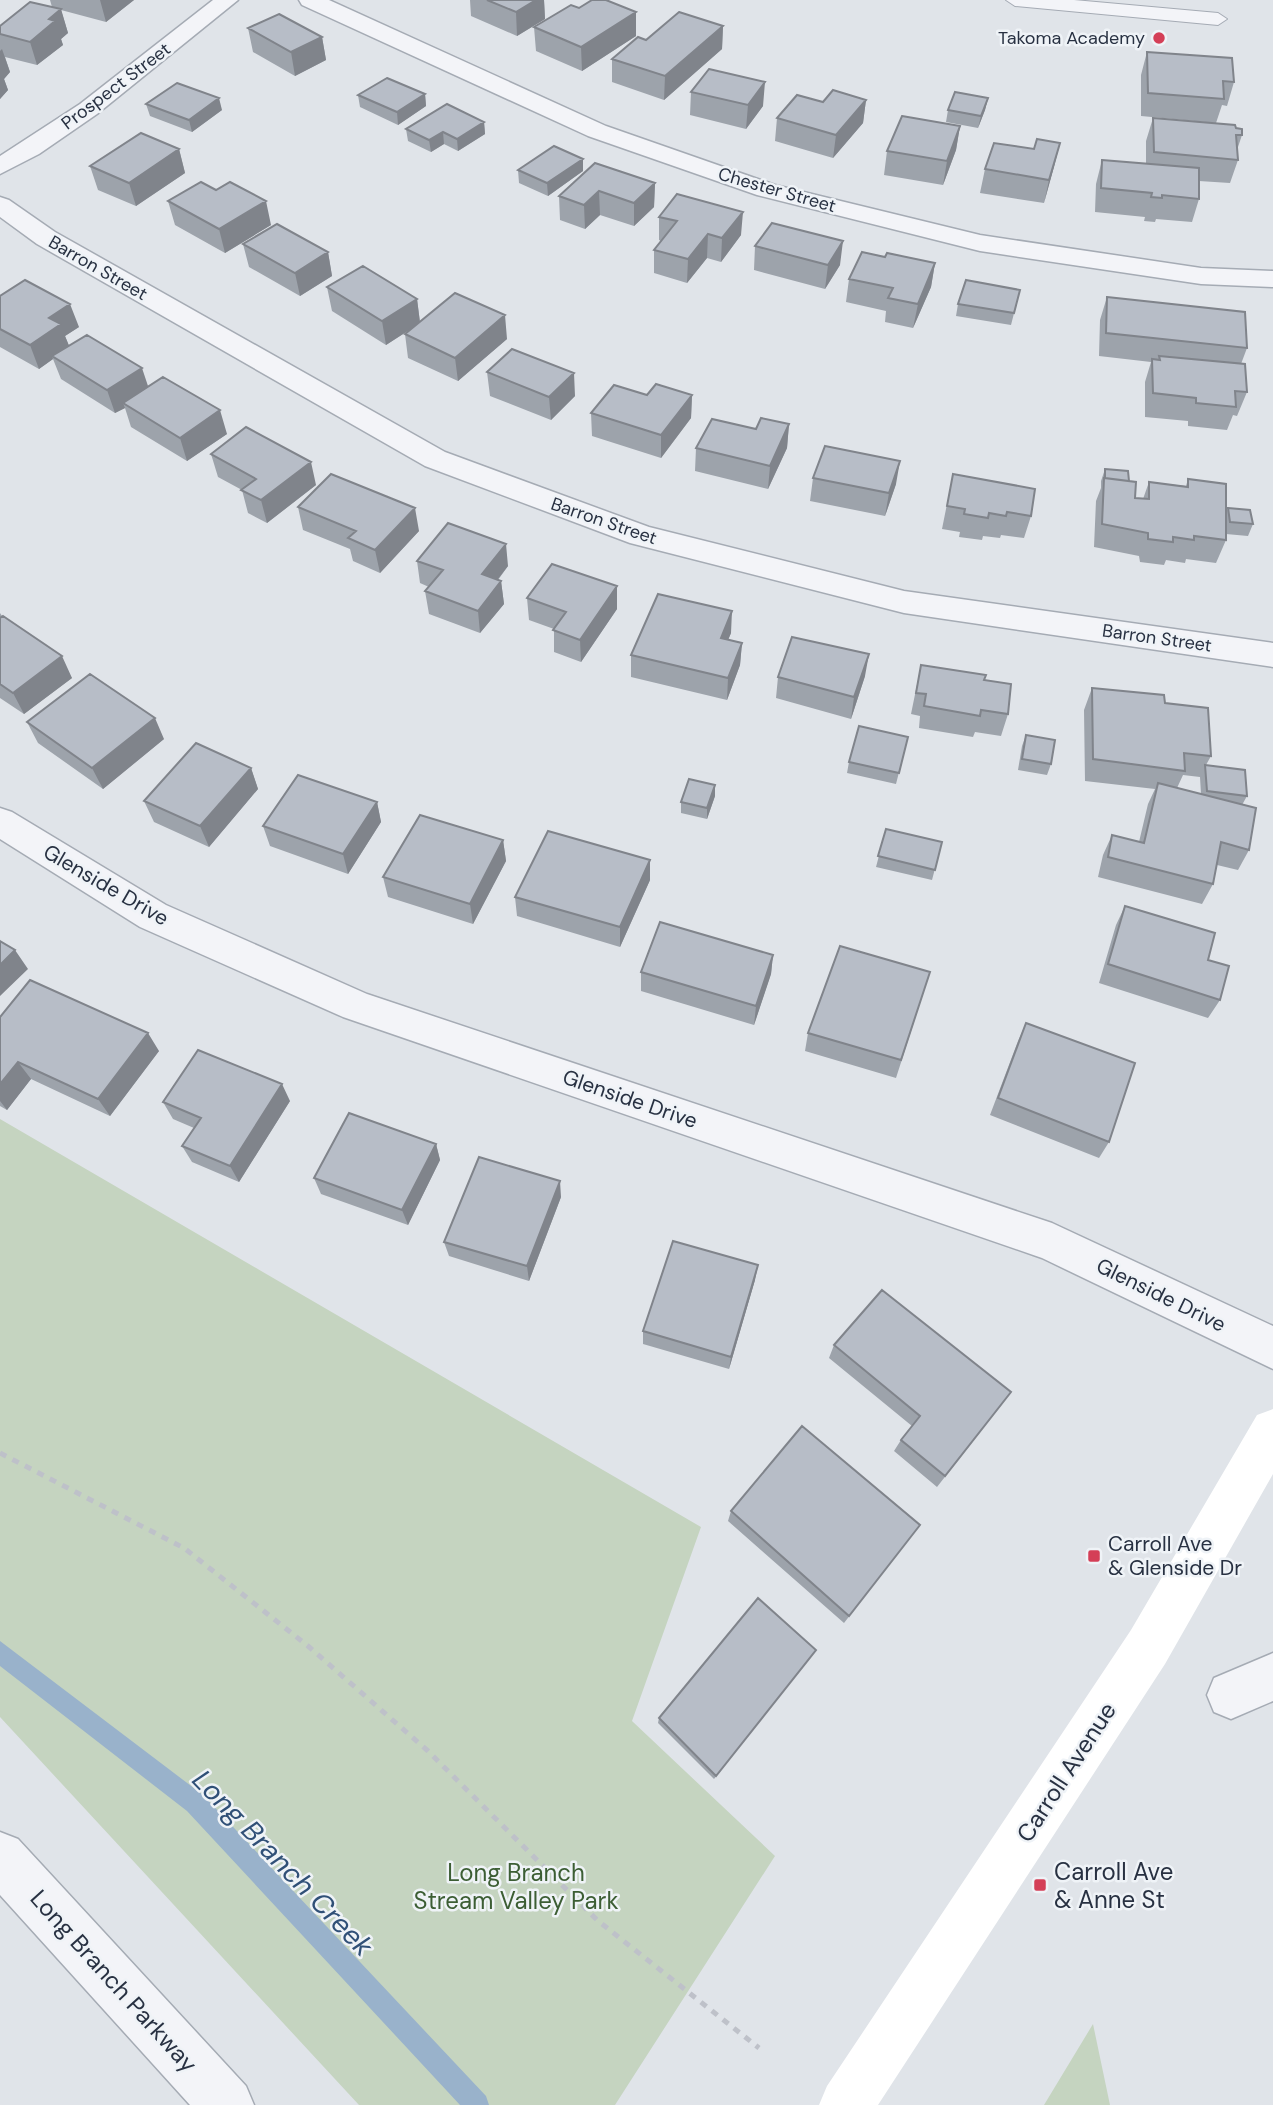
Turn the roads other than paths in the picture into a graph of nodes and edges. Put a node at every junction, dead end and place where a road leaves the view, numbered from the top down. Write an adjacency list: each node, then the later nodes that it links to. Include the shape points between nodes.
1 (227, 0): 5 (street, Prospect Street, via 91,108)
2 (310, 0): 7 (street, Chester Street, via 597,131 766,190 980,243 1201,276)
3 (1015, 0): 4 (lane)
4 (1218, 19)
5 (0, 166)
6 (0, 205): 8 (street, Barron Street, via 46,238 435,459 641,536 904,601)
7 (1273, 279)
8 (1273, 655)
9 (0, 822): 10 (street, Glenside Drive, via 153,916 356,1006 1052,1242)
10 (1273, 1348)
11 (1273, 1432): 14 (main road, Carroll Avenue, via 1148,1647)
12 (0, 1857): 13 (street, Long Branch Parkway)
13 (227, 2105)
14 (846, 2105)

